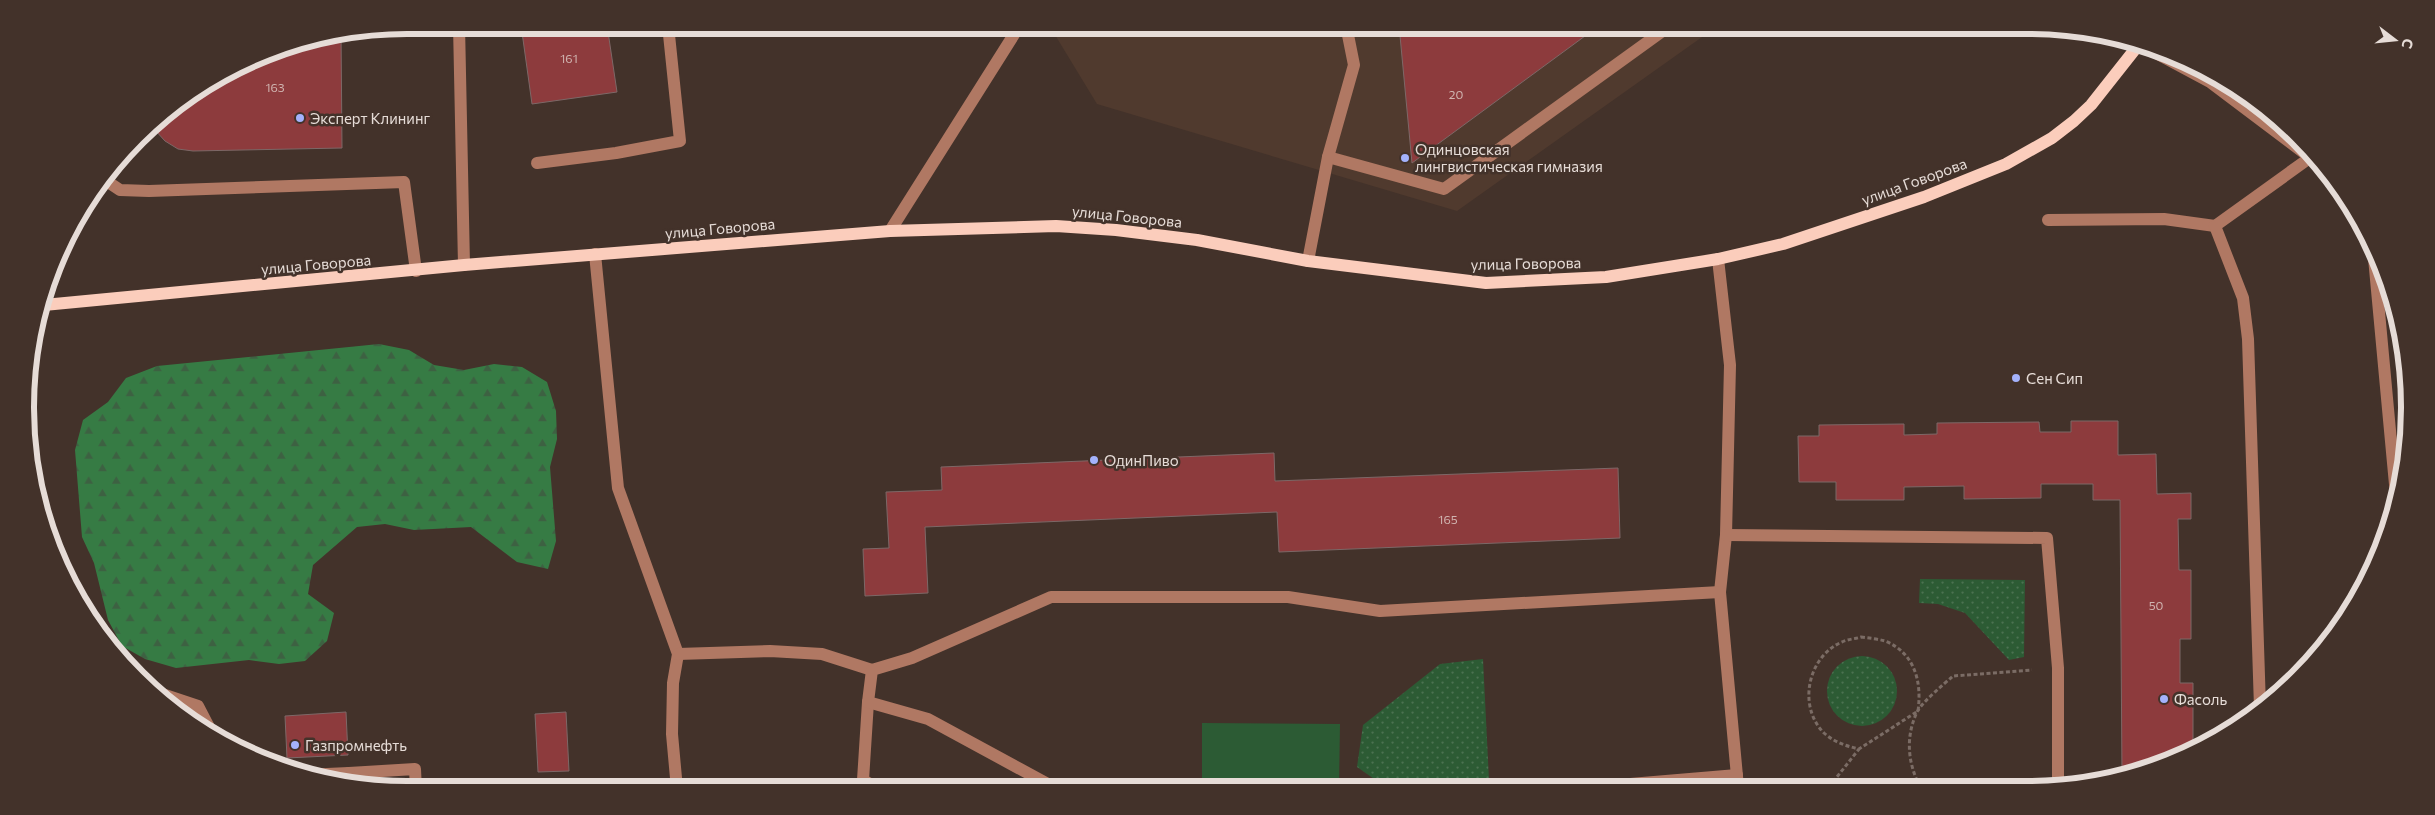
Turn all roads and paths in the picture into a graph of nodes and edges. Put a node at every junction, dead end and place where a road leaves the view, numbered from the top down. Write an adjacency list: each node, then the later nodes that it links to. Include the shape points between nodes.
1 (459, 34): 19 (lane)
2 (669, 34): 11 (lane, via 680,141)
3 (1014, 34): 15 (lane)
4 (1348, 34): 9 (lane, via 1354,65)
5 (1659, 34): 9 (lane, via 1444,189)
6 (2135, 50): 17 (main road, улица Говорова, via 2091,105 2074,121 2052,138 2006,164 1924,197 1783,244)
7 (2188, 70): 8 (lane, via 2210,82)
8 (2294, 145)
9 (1328, 157): 18 (lane)
10 (2308, 159): 14 (lane)
11 (537, 163)
12 (109, 183): 21 (lane, via 120,190 149,192 404,182)
13 (2048, 220): 14 (lane, via 2164,219)
14 (2215, 226): 30 (lane, via 2243,298 2248,339)
15 (890, 231): 16 (main road, улица Говорова); 18 (main road, улица Говорова, via 1056,226 1116,230 1197,240)
16 (595, 254): 19 (main road, улица Говорова); 26 (lane, via 618,488)
17 (1718, 259): 18 (main road, улица Говорова, via 1606,277 1486,283); 24 (lane, via 1730,364)
18 (1308, 261)
19 (464, 265): 21 (main road, улица Говорова)
20 (2375, 270): 23 (lane)
21 (416, 271): 22 (main road, улица Говорова)
22 (48, 305)
23 (2394, 478)
24 (1726, 535): 25 (lane); 27 (lane, via 2047,538)
25 (1720, 592): 28 (lane, via 1380,611 1288,597 1051,597 912,658); 41 (lane)
26 (678, 654): 28 (lane, via 770,651 822,654); 38 (lane, via 673,683 672,734)
27 (2058, 668): 32 (path, via 1953,676); 36 (lane)
28 (872, 670): 31 (lane)
29 (171, 697): 33 (lane, via 198,706)
30 (2260, 700)
31 (868, 702): 39 (lane); 40 (lane, via 928,719)
32 (1918, 711): 34 (path); 34 (path, via 1920,692 1914,666 1902,651 1885,641 1861,637 1842,642 1826,652 1810,680 1808,700 1814,718 1824,733 1840,744); 43 (path, via 1908,746)
33 (206, 722)
34 (1859, 750): 42 (path)
35 (355, 777): 37 (lane, via 415,769)
36 (2058, 780)
37 (416, 781)
38 (676, 781)
39 (865, 781)
40 (1042, 781)
41 (1737, 781)
42 (1834, 781)
43 (1917, 781)

